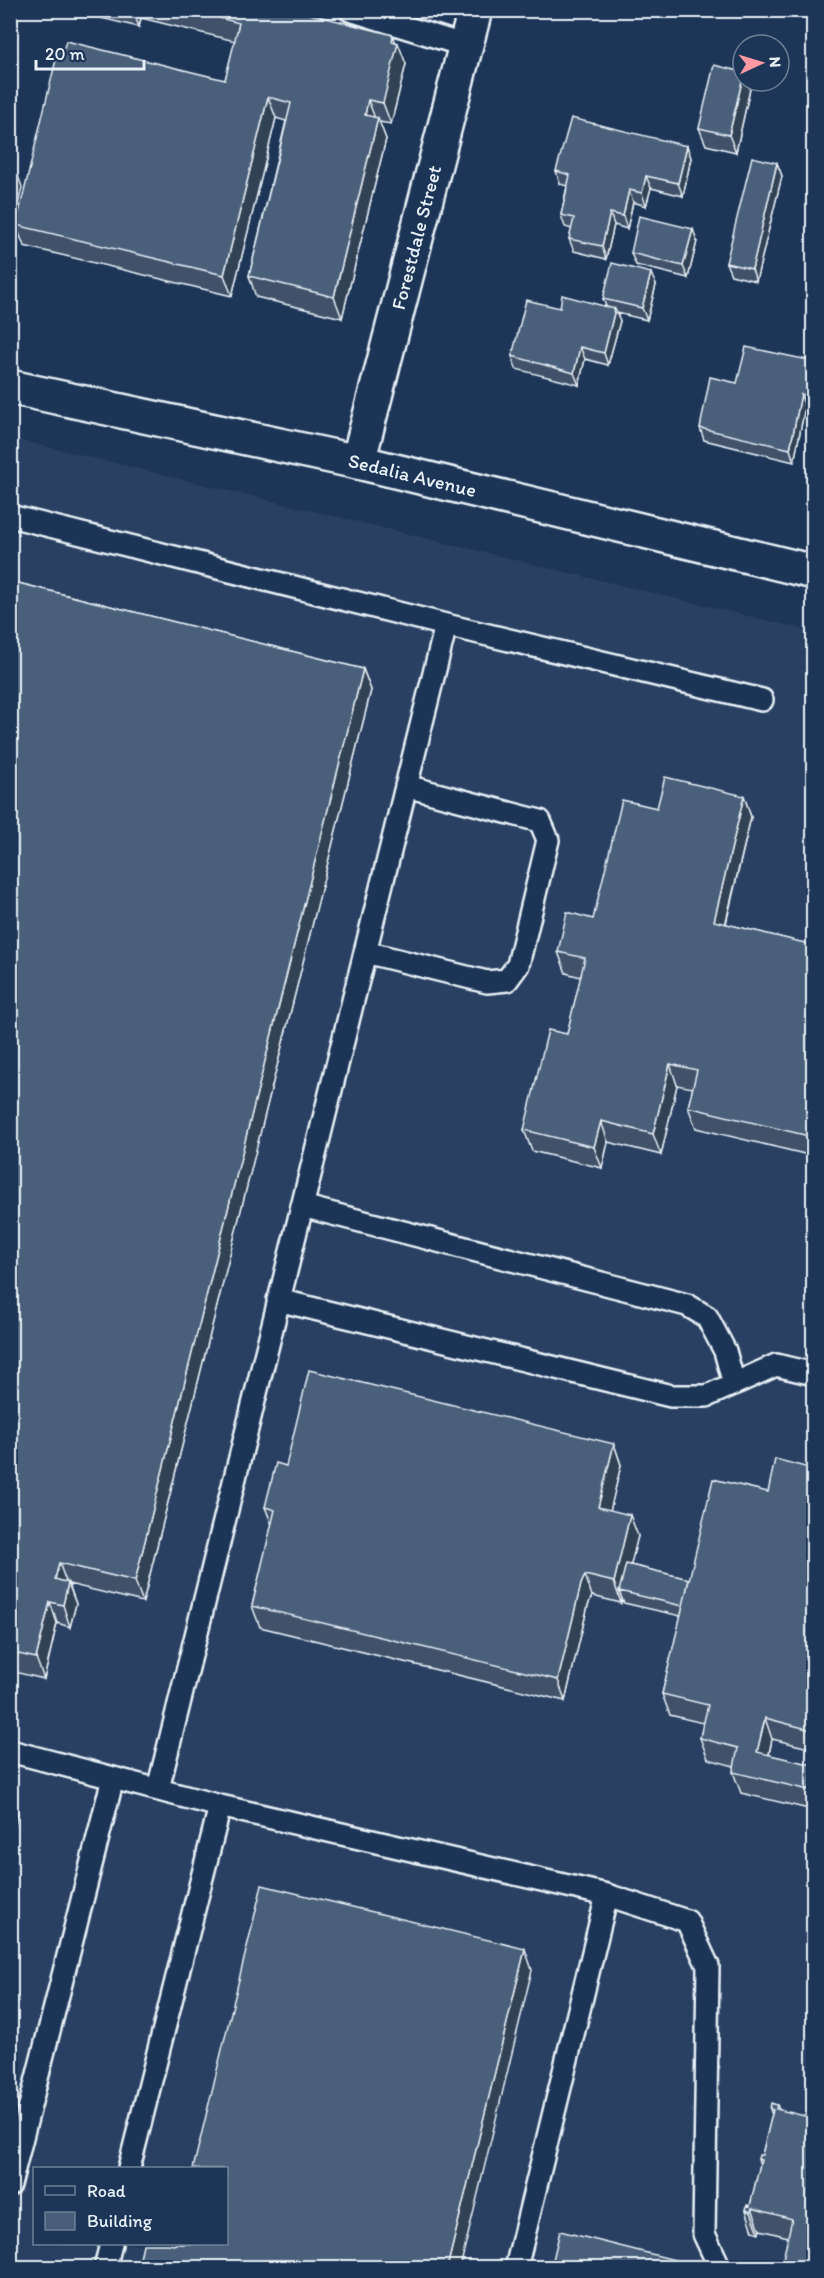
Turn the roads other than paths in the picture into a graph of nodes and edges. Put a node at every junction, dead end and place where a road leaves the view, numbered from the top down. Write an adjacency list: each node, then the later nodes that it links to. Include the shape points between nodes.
1 (350, 10): 3 (lane)
2 (475, 10): 4 (street, Forestdale Street)
3 (397, 17): 4 (lane)
4 (466, 46): 6 (street, Forestdale Street)
5 (10, 387): 6 (street, Sedalia Avenue)
6 (358, 462): 8 (street, Sedalia Avenue)
7 (10, 516): 9 (lane)
8 (813, 572)
9 (446, 625): 10 (lane); 11 (lane)
10 (762, 700)
11 (406, 786): 12 (lane); 12 (lane, via 540,821 548,840 518,965 507,980 487,982)
12 (365, 952): 13 (lane)
13 (302, 1206): 14 (lane); 16 (lane, via 687,1305 707,1317 725,1351)
14 (278, 1300): 16 (lane, via 671,1396 707,1396); 19 (lane)
15 (813, 1374): 16 (lane, via 776,1365)
16 (734, 1384)
17 (10, 1751): 18 (lane)
18 (113, 1778): 19 (lane); 23 (lane)
19 (158, 1789): 20 (lane)
20 (220, 1806): 21 (lane); 22 (lane)
21 (607, 1895): 26 (lane); 27 (lane, via 687,1921 708,1966 704,2234)
22 (130, 2167)
23 (10, 2185)
24 (111, 2245): 25 (lane)
25 (105, 2268)
26 (516, 2268)
27 (720, 2268)

